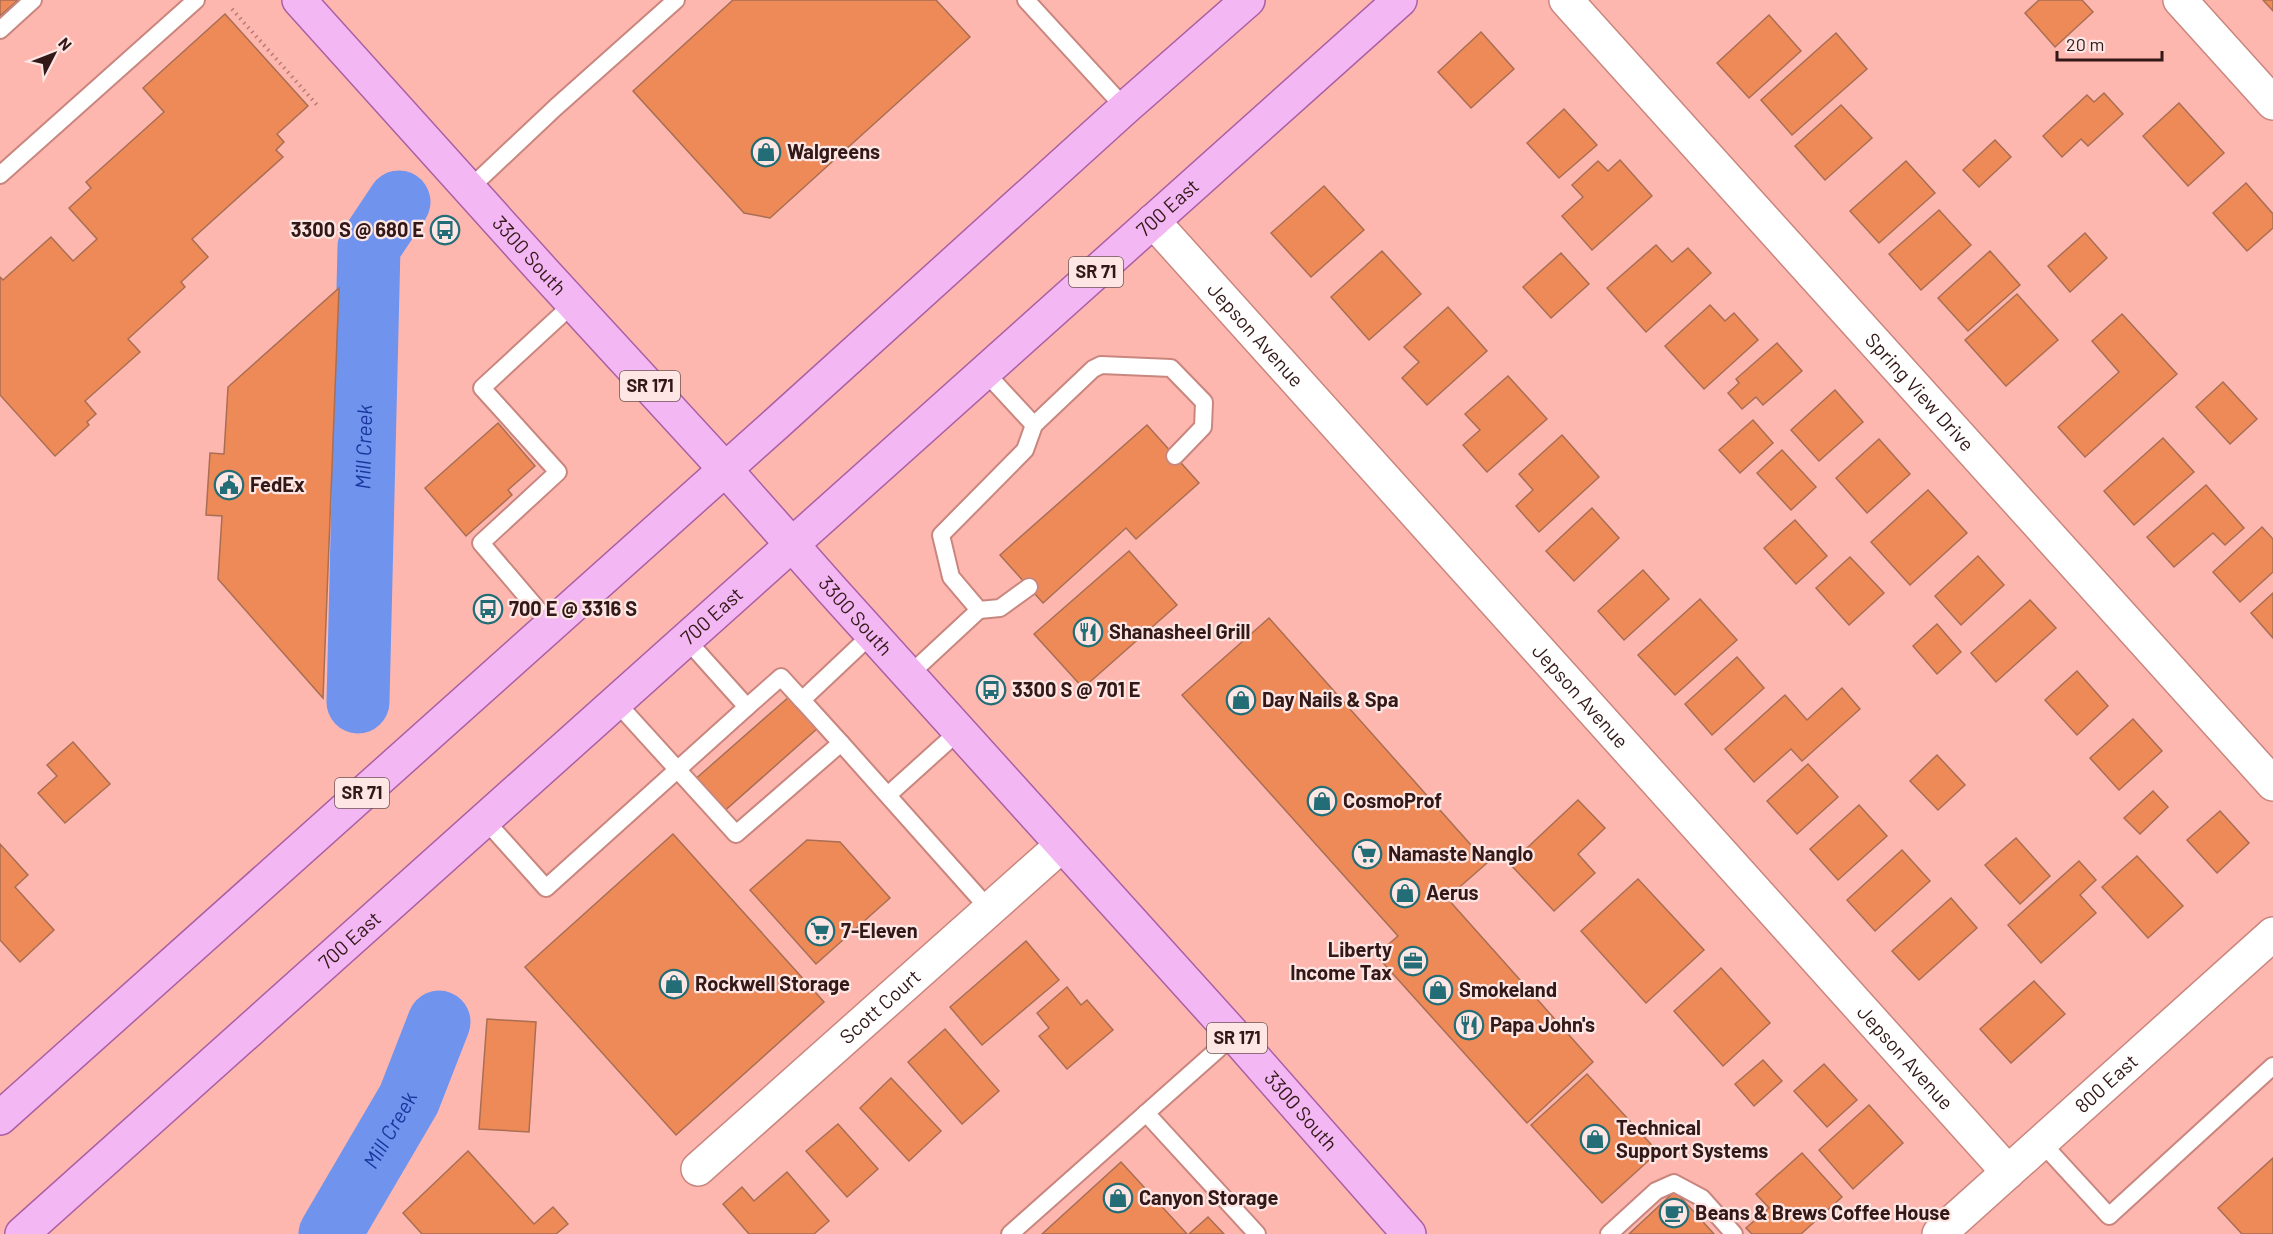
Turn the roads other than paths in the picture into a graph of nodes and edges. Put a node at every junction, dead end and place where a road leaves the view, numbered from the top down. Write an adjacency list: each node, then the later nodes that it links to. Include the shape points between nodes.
1 (33, 0): 10 (lane)
2 (196, 0): 13 (lane)
3 (299, 0): 14 (main road, 3300 South / SR 171)
4 (676, 0): 14 (lane)
5 (1026, 0): 12 (lane)
6 (1248, 0): 12 (main road, SR 71)
7 (1400, 0): 15 (main road, 700 East / SR 71)
8 (1566, 0): 34 (street, Spring View Drive)
9 (2180, 0): 11 (street)
10 (0, 30)
11 (2273, 103)
12 (1125, 108): 20 (main road, SR 71)
13 (0, 175)
14 (469, 189): 16 (main road, 3300 South / SR 171)
15 (1153, 221): 17 (main road, 700 East / SR 71); 46 (street, Jepson Avenue)
16 (574, 303): 20 (main road, 3300 South / SR 171); 24 (lane, via 482,388 558,472 481,543)
17 (985, 372): 18 (lane); 21 (main road, 700 East / SR 71)
18 (1034, 425): 19 (lane, via 1101,365 1171,368 1204,402 1203,427); 23 (lane, via 1025,450 941,535 951,577)
19 (1175, 456)
20 (725, 469): 21 (main road, 3300 South / SR 171); 24 (main road, SR 71)
21 (792, 545): 25 (main road, 3300 South / SR 171); 26 (main road, 700 East / SR 71)
22 (1029, 587): 23 (lane, via 1000,608)
23 (980, 610): 27 (lane)
24 (551, 625): 43 (main road, SR 71)
25 (872, 634): 27 (main road, 3300 South / SR 171); 28 (lane)
26 (686, 639): 29 (main road, 700 East / SR 71); 30 (lane)
27 (909, 675): 31 (main road, 3300 South / SR 171)
28 (802, 700): 30 (lane, via 781,677); 32 (lane)
29 (616, 702): 33 (lane); 36 (main road, 700 East / SR 71)
30 (747, 707): 33 (lane)
31 (960, 731): 35 (lane); 37 (main road, 3300 South / SR 171)
32 (841, 743): 33 (lane, via 736,834); 35 (lane)
33 (679, 770): 36 (lane, via 546,888)
34 (2273, 784)
35 (888, 795): 38 (lane)
36 (485, 820): 47 (main road, 700 East / SR 71)
37 (1062, 845): 38 (street, Scott Court); 40 (main road, 3300 South / SR 171)
38 (989, 909): 45 (street, Scott Court)
39 (2273, 934): 44 (street, 800 East)
40 (1234, 1035): 42 (lane); 50 (main road, 3300 South / SR 171)
41 (2273, 1065): 44 (lane, via 2109,1216)
42 (1146, 1113): 48 (lane); 49 (lane)
43 (0, 1118)
44 (2041, 1142): 46 (street, 800 East)
45 (698, 1169)
46 (2008, 1172): 53 (street, 800 East)
47 (22, 1234)
48 (1010, 1234)
49 (1257, 1234)
50 (1410, 1234)
51 (1609, 1234): 52 (lane, via 1656,1191 1674,1184 1702,1198)
52 (1734, 1234)
53 (1939, 1234)

